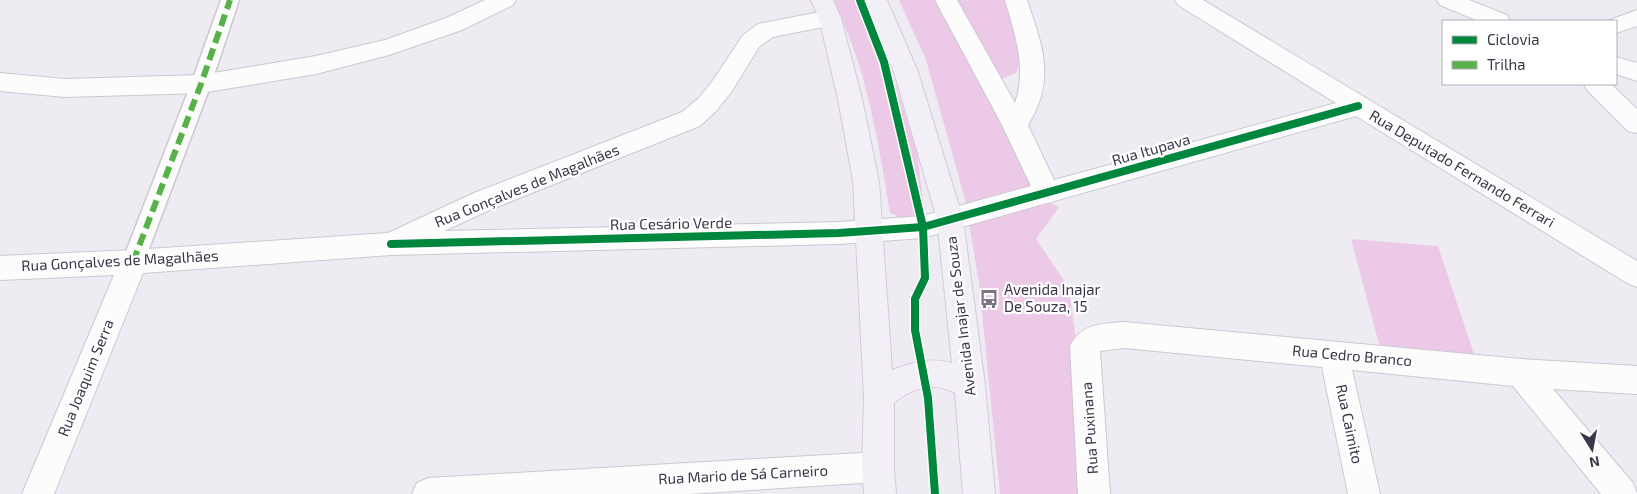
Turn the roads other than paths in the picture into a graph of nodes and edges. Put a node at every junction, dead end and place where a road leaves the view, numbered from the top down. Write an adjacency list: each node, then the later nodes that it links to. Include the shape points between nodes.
1 (230, 0): 15 (street)
2 (506, 0): 15 (street, via 454,24 389,47 316,65)
3 (876, 0): 21 (main road, Avenida Inajar de Souza, via 906,72)
4 (946, 0): 19 (street)
5 (1016, 0): 19 (street, via 1027,33 1033,72 1029,100)
6 (1186, 0): 17 (street, Rua Deputado Fernando Ferrari)
7 (1448, 0): 10 (street)
8 (826, 9): 22 (main road, via 850,99 866,181); 23 (street, Rua Gonçalves de Magalhães, via 757,36 708,104 691,119 483,201)
9 (1637, 18): 11 (street)
10 (1497, 20)
11 (1617, 25)
12 (1617, 65): 13 (street)
13 (1637, 72)
14 (0, 82): 15 (street, via 65,88)
15 (201, 84): 24 (street)
16 (1597, 85): 18 (street)
17 (1358, 106): 20 (street, Rua Itupava); 26 (street, Rua Deputado Fernando Ferrari)
18 (1637, 124)
19 (1015, 125): 20 (street)
20 (1047, 193): 21 (street, Rua Itupava)
21 (950, 219): 22 (street, Rua Cesário Verde, via 923,227); 31 (main road, Avenida Inajar de Souza)
22 (869, 230): 23 (street, Rua Cesário Verde, via 839,234); 32 (main road)
23 (391, 244): 24 (street, Rua Gonçalves de Magalhães)
24 (133, 262): 25 (street, Rua Gonçalves de Magalhães); 34 (street, Rua Joaquim Serra)
25 (0, 268)
26 (1637, 275)
27 (1334, 354): 28 (street, Rua Cedro Branco, via 1124,335 1094,338 1085,346); 29 (street, Rua Cedro Branco); 38 (street, Rua Caimito)
28 (1085, 361): 37 (street, Rua Puxinana)
29 (1522, 372): 30 (street, Rua Cedro Branco); 39 (street)
30 (1637, 380)
31 (970, 386): 32 (main road, via 958,378 922,373 907,377); 36 (main road, Avenida Inajar de Souza)
32 (878, 397): 33 (main road)
33 (879, 481): 35 (street, Rua Mario de Sá Carneiro)
34 (38, 494)
35 (428, 494)
36 (979, 494)
37 (1094, 494)
38 (1364, 494)
39 (1622, 494)

